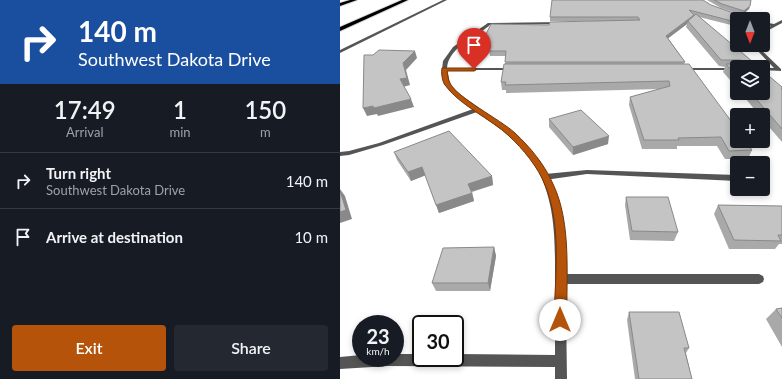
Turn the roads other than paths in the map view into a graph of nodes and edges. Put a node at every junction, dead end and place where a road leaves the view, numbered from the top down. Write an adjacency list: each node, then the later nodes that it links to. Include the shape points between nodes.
1 (355, 0): 4 (highway)
2 (406, 0): 12 (highway)
3 (445, 0): 13 (street)
4 (340, 6)
5 (721, 11): 6 (street)
6 (730, 14)
7 (782, 22): 10 (street)
8 (567, 23): 15 (street, via 489,24 455,48 445,61)
9 (770, 24): 10 (street)
10 (774, 25): 11 (street)
11 (770, 28)
12 (340, 29)
13 (340, 52)
14 (761, 52): 19 (street)
15 (444, 69): 16 (street); 20 (street, via 447,84 456,94)
16 (516, 69)
17 (674, 69): 18 (street)
18 (730, 70)
19 (780, 70)
20 (478, 109): 21 (street, via 381,144); 22 (street, via 512,134 537,163)
21 (340, 154)
22 (546, 178): 23 (street, via 587,172); 24 (street, via 557,212)
23 (730, 178)
24 (560, 279): 25 (street); 26 (street)
25 (759, 279)
26 (560, 361): 27 (street, via 388,360); 28 (street)
27 (340, 363)
28 (560, 379)

